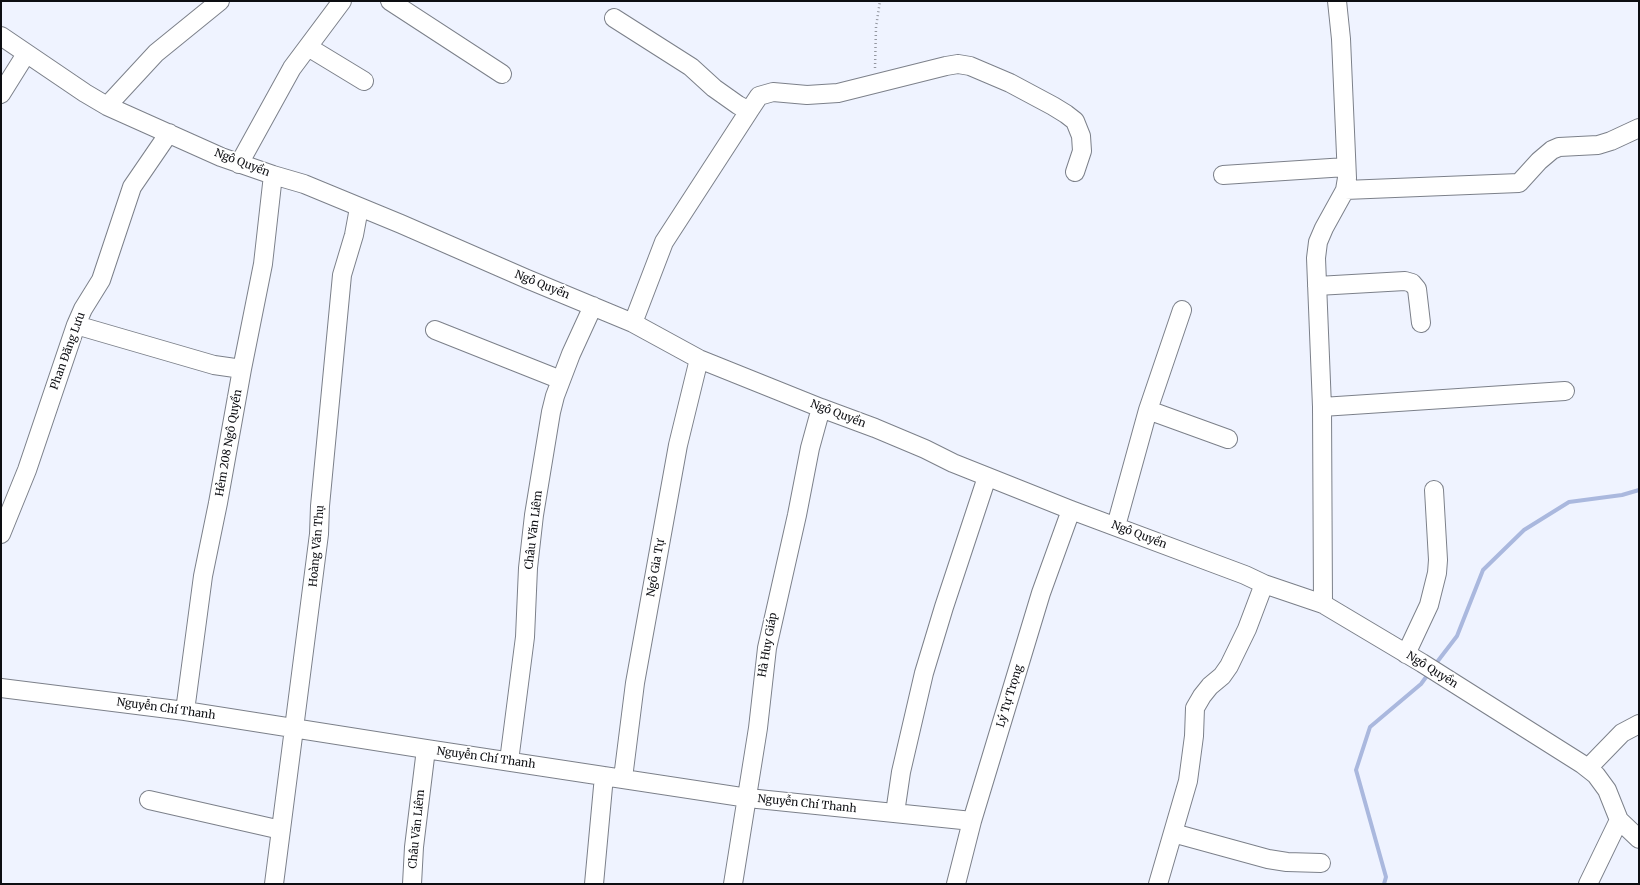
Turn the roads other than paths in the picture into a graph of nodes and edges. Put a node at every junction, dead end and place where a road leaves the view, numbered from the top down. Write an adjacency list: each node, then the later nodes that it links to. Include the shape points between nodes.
1 (220, 1): 12 (street, via 156,53)
2 (342, 1): 7 (street)
3 (390, 1): 9 (street)
4 (1337, 1): 17 (street)
5 (614, 18): 13 (street, via 686,63 714,88)
6 (1, 36): 8 (street, Ngô Quyền)
7 (308, 47): 10 (street); 16 (street, via 292,68)
8 (26, 54): 11 (street); 12 (street, Ngô Quyền)
9 (502, 74)
10 (364, 81)
11 (1, 94)
12 (107, 106): 15 (street, Ngô Quyền)
13 (749, 111): 18 (street, via 759,96 773,92 807,95 838,93 958,64 983,70 1053,106 1075,121 1081,136 1082,151); 26 (street, via 664,242)
14 (1639, 128): 21 (street, via 1598,145 1559,147 1552,150 1519,183)
15 (169, 133): 16 (street, Ngô Quyền); 28 (street, Phan Đăng Lưu, via 132,187 101,280)
16 (239, 164): 19 (street, Ngô Quyền)
17 (1346, 167): 20 (street); 21 (street)
18 (1076, 172)
19 (273, 175): 22 (street, Ngô Quyền, via 318,189); 31 (street, Hẻm 208 Ngô Quyền, via 264,264)
20 (1223, 175)
21 (1345, 190): 23 (street, via 1318,242)
22 (359, 208): 24 (street, Ngô Quyền); 49 (street, Hoàng Văn Thụ, via 342,275 319,534)
23 (1317, 286): 27 (street, via 1405,281 1412,283 1417,289); 34 (street)
24 (593, 306): 26 (street, Ngô Quyền); 32 (street, Châu Văn Liêm)
25 (1182, 310): 36 (street)
26 (633, 323): 30 (street, Ngô Quyền)
27 (1421, 323)
28 (76, 325): 31 (street, via 207,363); 42 (street, Phan Đăng Lưu, via 27,470)
29 (435, 330): 32 (street)
30 (699, 359): 35 (street, Ngô Quyền); 54 (street, Ngô Gia Tự, via 678,445 635,683)
31 (242, 370): 47 (street, Hẻm 208 Ngô Quyền, via 203,576)
32 (561, 380): 51 (street, Châu Văn Liêm, via 551,412 534,515 528,568 525,637)
33 (1565, 392): 34 (street)
34 (1322, 407): 44 (street)
35 (821, 408): 38 (street, Ngô Quyền, via 882,431); 55 (street, Hà Huy Giáp, via 767,648)
36 (1148, 410): 37 (street); 41 (street)
37 (1228, 439)
38 (987, 477): 40 (street, Ngô Quyền); 57 (street, via 924,673 901,772)
39 (1434, 490): 45 (street, via 1438,560)
40 (1071, 510): 41 (street, Ngô Quyền); 59 (street, Lý Tự Trọng, via 1041,594)
41 (1116, 526): 43 (street, Ngô Quyền)
42 (1, 534)
43 (1264, 584): 44 (street, Ngô Quyền); 61 (street, via 1247,629 1229,666 1210,686 1195,708 1188,781)
44 (1323, 604): 45 (street, Ngô Quyền)
45 (1414, 659): 52 (street, Ngô Quyền)
46 (1, 688): 47 (street, Nguyễn Chí Thanh)
47 (185, 711): 49 (street, Nguyễn Chí Thanh)
48 (1639, 724): 52 (street, via 1622,733)
49 (295, 727): 50 (street, Nguyễn Chí Thanh); 60 (street, Hoàng Văn Thụ)
50 (426, 750): 51 (street, Nguyễn Chí Thanh); 65 (street, Châu Văn Liêm)
51 (509, 761): 53 (street, Nguyễn Chí Thanh)
52 (1588, 768): 58 (street, Ngô Quyền, via 1607,790)
53 (604, 776): 54 (street, Nguyễn Chí Thanh); 66 (street)
54 (623, 778): 55 (street, Nguyễn Chí Thanh)
55 (748, 798): 57 (street, Nguyễn Chí Thanh); 67 (street, Hà Huy Giáp)
56 (149, 800): 60 (street)
57 (895, 813): 59 (street, Nguyễn Chí Thanh)
58 (1619, 820): 62 (street, Ngô Quyền); 70 (street)
59 (972, 821): 68 (street, Lý Tự Trọng)
60 (281, 830): 64 (street, Hoàng Văn Thụ)
61 (1173, 834): 63 (street, via 1268,859); 69 (street)
62 (1639, 839)
63 (1321, 863)
64 (274, 884)
65 (412, 884)
66 (594, 884)
67 (734, 884)
68 (956, 884)
69 (1158, 884)
70 (1588, 884)

